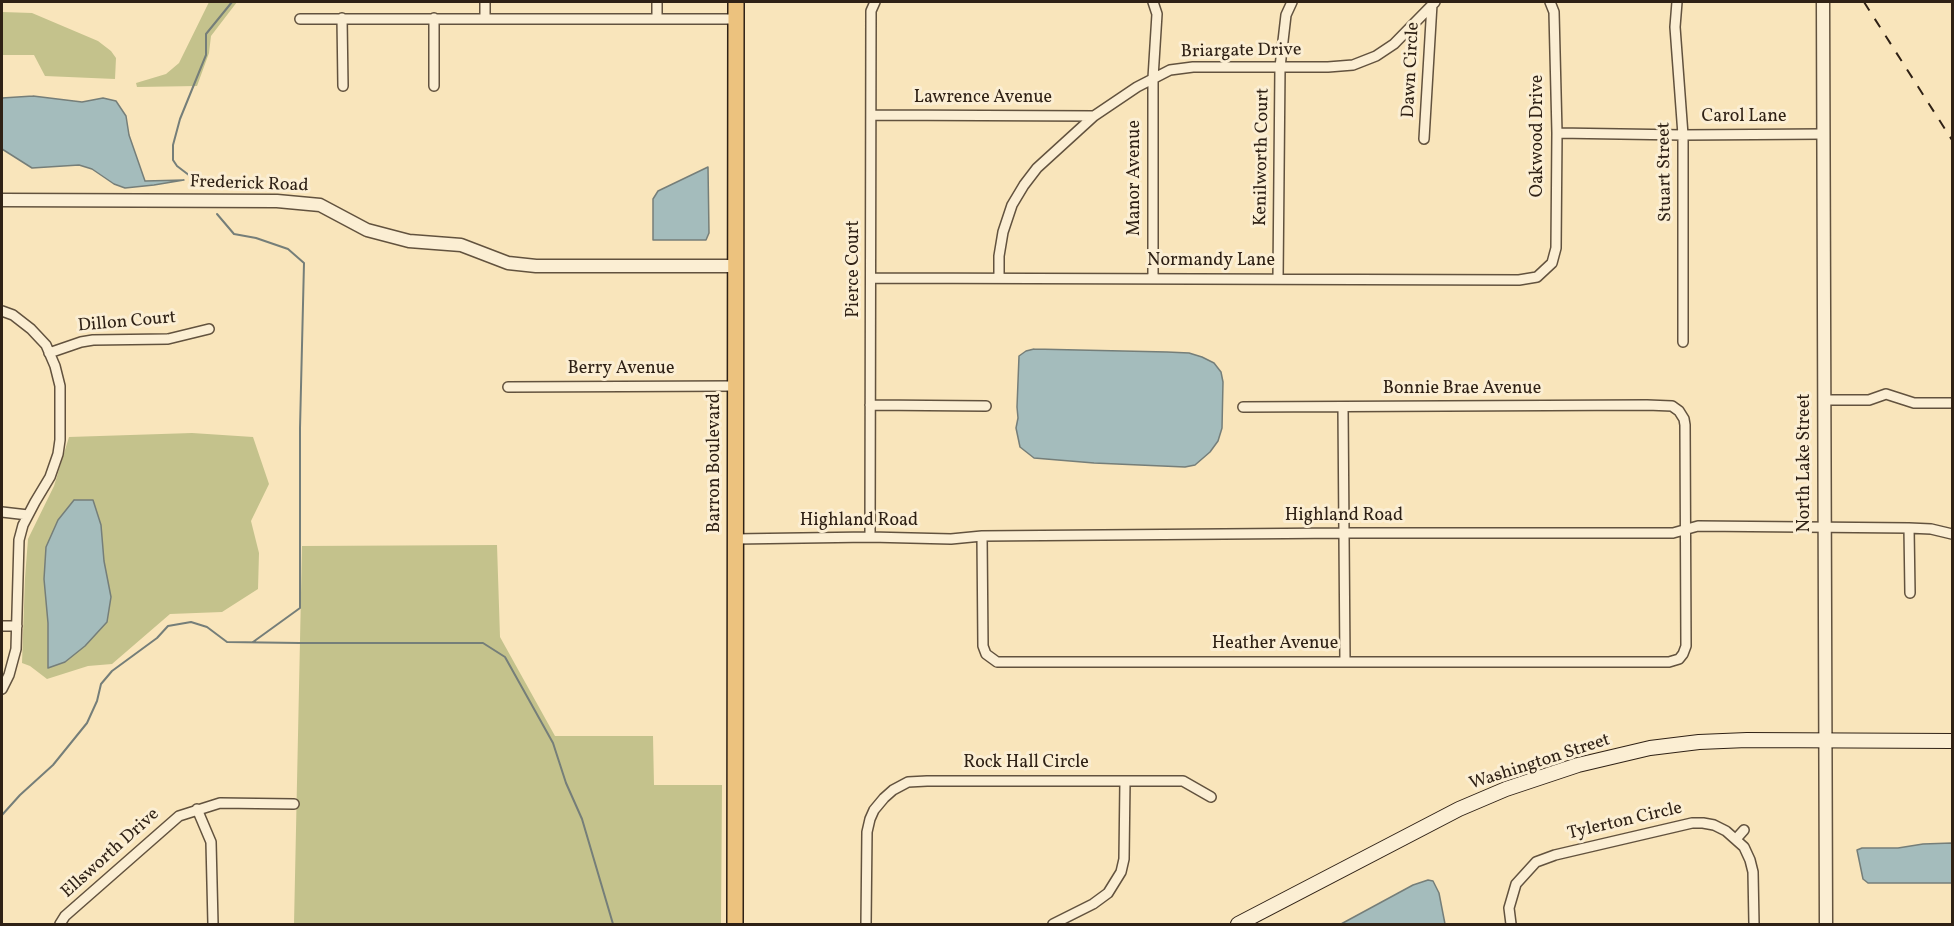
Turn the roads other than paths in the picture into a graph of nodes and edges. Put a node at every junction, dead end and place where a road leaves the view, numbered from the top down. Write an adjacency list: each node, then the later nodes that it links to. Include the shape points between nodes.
1 (485, 2): 13 (street)
2 (657, 2): 14 (street)
3 (736, 2): 16 (main road, Barron Boulevard)
4 (875, 2): 21 (street, Pierce Court)
5 (1153, 2): 18 (street, Manor Avenue)
6 (1292, 2): 17 (street, Kenilworth Court)
7 (1433, 2): 17 (street, Briargate Drive, via 1394,44 1376,56 1353,65); 26 (street, Dawn Circle)
8 (1551, 2): 23 (street, Oakwood Drive)
9 (1677, 2): 25 (street, Stuart Street, via 1675,27)
10 (1823, 2): 24 (street, North Lake Street)
11 (342, 18): 12 (street); 15 (street); 19 (street)
12 (434, 18): 13 (street); 20 (street)
13 (486, 18): 14 (street)
14 (657, 18): 16 (street)
15 (300, 19)
16 (736, 19): 28 (main road, Barron Boulevard)
17 (1280, 67): 18 (street, Briargate Drive, via 1193,67 1170,70); 33 (street, Kenilworth Court)
18 (1153, 78): 22 (street, Briargate Drive); 32 (street, Manor Avenue)
19 (343, 86)
20 (434, 86)
21 (872, 115): 22 (street, Lawrence Avenue); 30 (street, Pierce Court)
22 (1094, 116): 31 (street, Briargate Drive, via 1024,184 1003,232)
23 (1557, 133): 25 (street, Carol Lane); 29 (street, Oakwood Drive, via 1556,248)
24 (1823, 134): 25 (street, Carol Lane); 40 (street, North Lake Street)
25 (1683, 135): 36 (street, Stuart Street)
26 (1424, 139)
27 (2, 200): 28 (street, Frederick Road, via 277,201 321,206 367,230 409,241 461,245 508,263)
28 (735, 266): 38 (main road, Barron Boulevard)
29 (1547, 269): 33 (street, Normandy Lane, via 1536,277 1520,280)
30 (872, 278): 31 (street, Normandy Lane); 42 (street, Pierce Court)
31 (999, 278): 32 (street, Normandy Lane)
32 (1153, 278): 33 (street, Normandy Lane)
33 (1278, 279)
34 (2, 310): 37 (street, via 32,329)
35 (209, 329): 37 (street, Dillon Court, via 168,339 93,340)
36 (1683, 342)
37 (50, 353): 47 (street, via 60,386 60,440 50,477)
38 (735, 386): 39 (street, Berry Avenue); 55 (main road, Barron Boulevard)
39 (508, 387)
40 (1824, 400): 41 (street, via 1869,400 1886,394 1914,403); 48 (street, North Lake Street)
41 (1953, 403)
42 (870, 405): 43 (street); 54 (street, Pierce Court)
43 (986, 406)
44 (1243, 407): 45 (street, Bonnie Brae Avenue)
45 (1343, 408): 50 (street, Bonnie Brae Avenue, via 1672,406 1685,425); 51 (street)
46 (2, 512): 47 (street)
47 (28, 515): 58 (street, via 18,552)
48 (1825, 526): 49 (street, Highland Road); 50 (street, Highland Road, via 1698,526); 61 (street, North Lake Street)
49 (1909, 528): 52 (street, Highland Road); 56 (street)
50 (1685, 530): 51 (street, Highland Road); 59 (street, Heather Avenue, via 1686,646 1679,659)
51 (1345, 533): 53 (street, Highland Road); 59 (street)
52 (1953, 534)
53 (982, 536): 54 (street, Highland Road); 59 (street, Heather Avenue, via 983,646 986,654 997,662)
54 (870, 537): 55 (street, Highland Road)
55 (735, 539): 71 (main road, Barron Boulevard)
56 (1910, 593)
57 (2, 626): 58 (street)
58 (17, 626): 60 (street, via 16,649)
59 (1345, 662)
60 (2, 689)
61 (1825, 740): 62 (main road, Washington Street); 74 (main road, Washington Street, via 1699,742 1650,748 1578,765 1460,809); 77 (street, North Lake Street)
62 (1953, 741)
63 (1125, 780): 64 (street, Rock Hall Circle, via 1183,780); 72 (street, Rock Hall Circle, via 927,780 908,782 882,795 867,832); 73 (street, via 1121,872 1108,893)
64 (1211, 797)
65 (294, 804): 66 (street, Ellsworth Drive, via 236,802)
66 (197, 809): 69 (street, Ellsworth Drive, via 169,823); 70 (street, via 211,842)
67 (1744, 830): 68 (street)
68 (1736, 839): 75 (street, Tylerton Circle, via 1714,825 1692,823 1536,862 1515,884 1509,908); 76 (street, via 1753,872)
69 (60, 924)
70 (213, 924)
71 (735, 924)
72 (866, 924)
73 (1053, 924)
74 (1238, 924)
75 (1511, 924)
76 (1754, 924)
77 (1826, 924)

